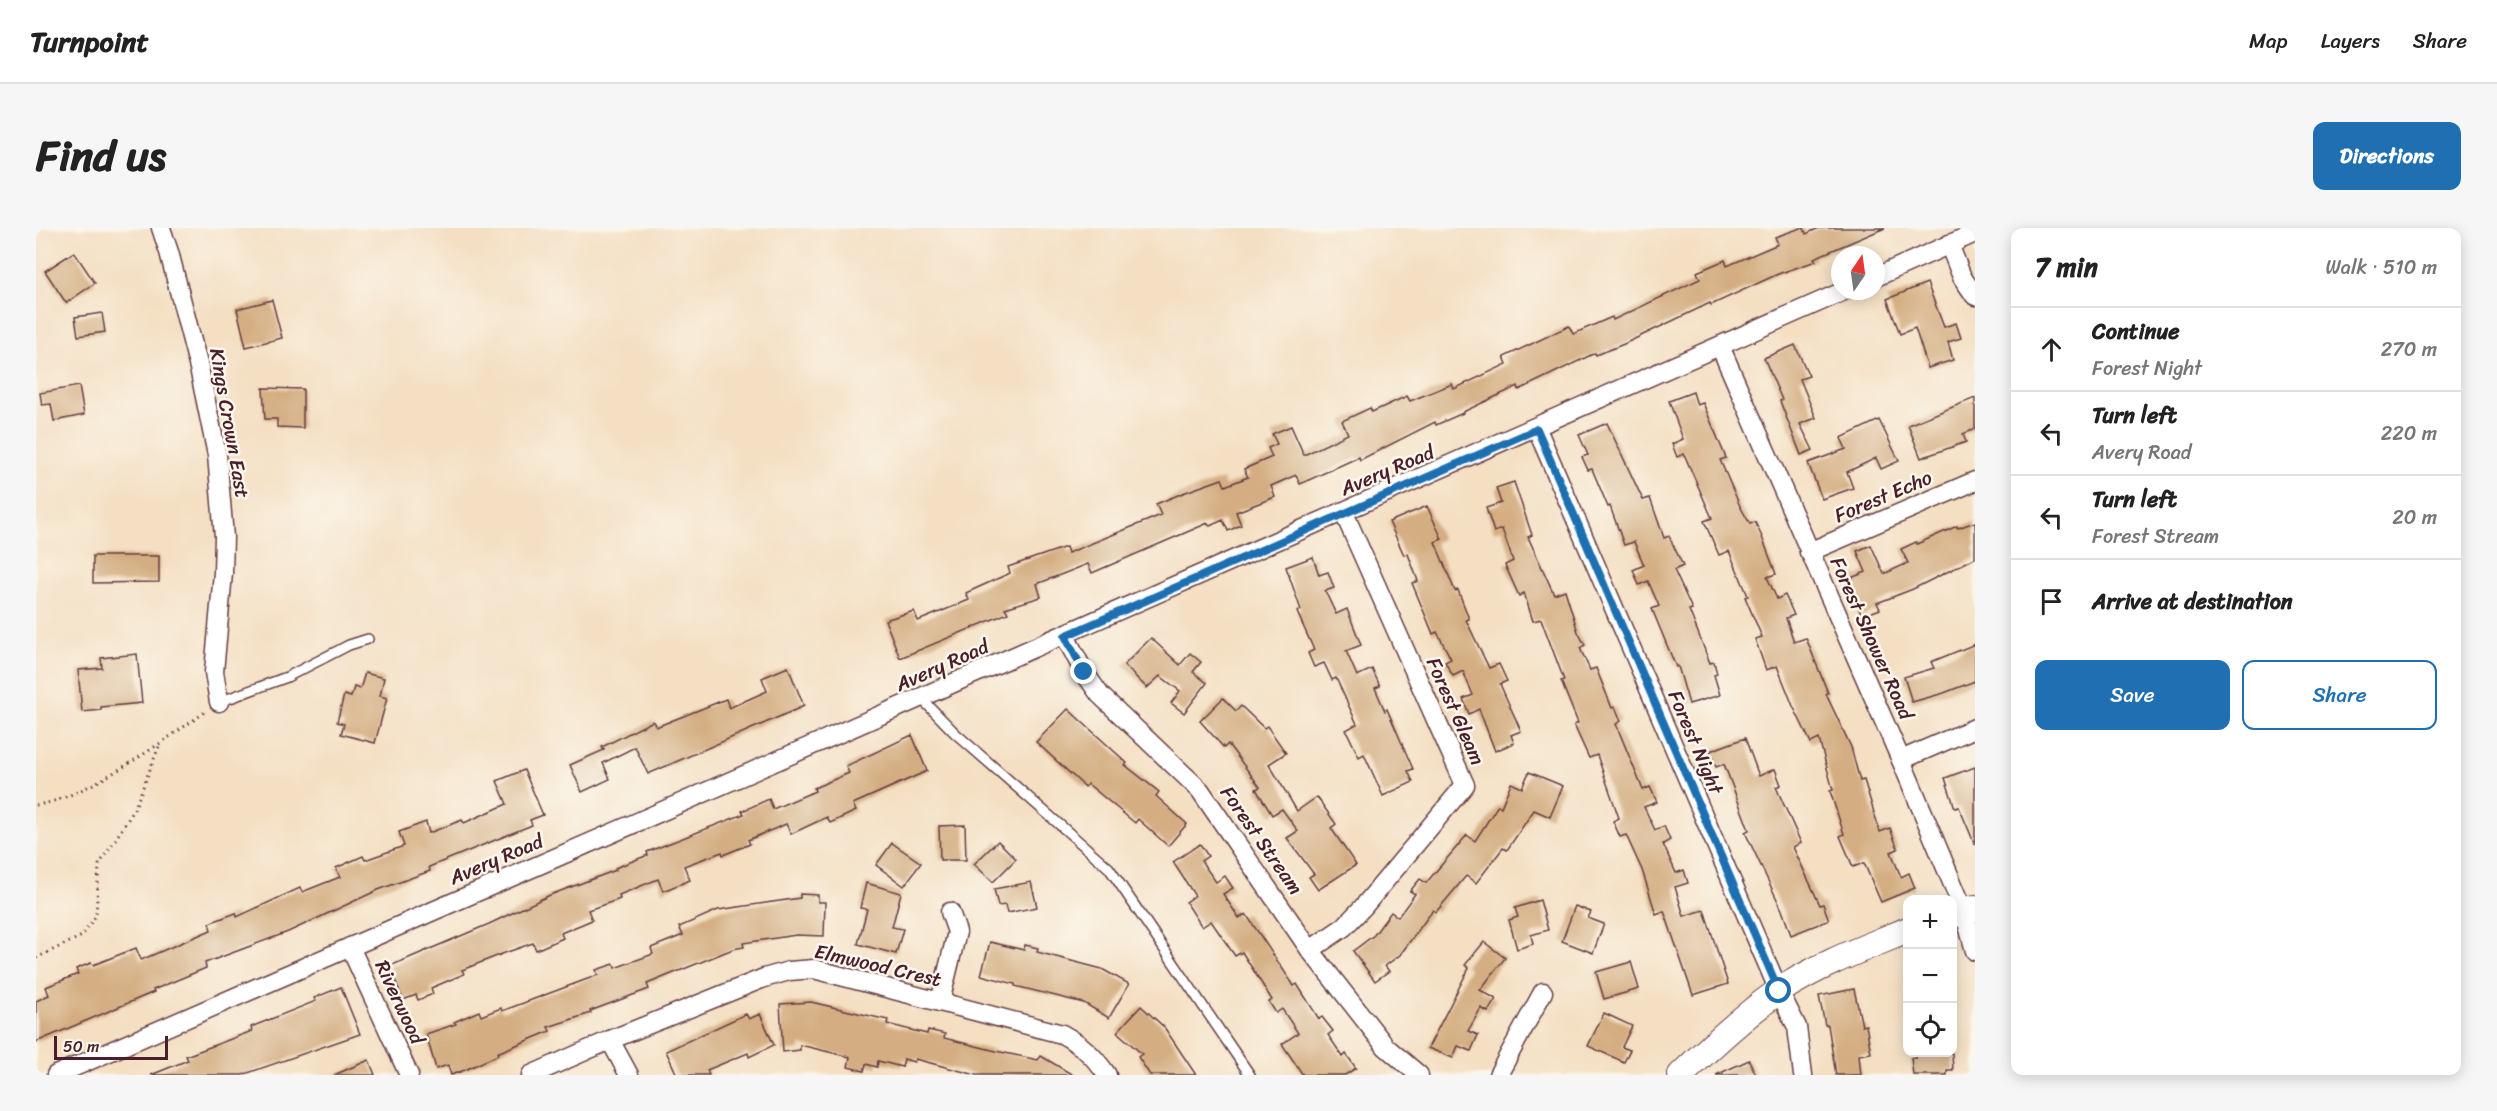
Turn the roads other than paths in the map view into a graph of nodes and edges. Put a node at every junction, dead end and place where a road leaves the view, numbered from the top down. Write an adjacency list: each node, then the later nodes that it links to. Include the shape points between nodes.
1 (161, 228): 15 (street, Kings Crown East, via 199,368 217,455 224,537 214,672)
2 (1975, 233): 3 (street)
3 (1950, 244): 4 (street); 5 (street, via 1962,277)
4 (1885, 273)
5 (1975, 296)
6 (1831, 297): 7 (street, Avery Road)
7 (1720, 346): 8 (street, Avery Road); 11 (street, Forest Shower Road)
8 (1537, 429): 10 (street, Avery Road); 24 (street, Forest Night)
9 (1975, 481): 11 (street, Forest Echo)
10 (1344, 513): 12 (street, Avery Road); 22 (street, Forest Gleam, via 1465,785 1364,906 1344,927)
11 (1809, 552): 17 (street, Forest Shower Road)
12 (1065, 636): 14 (street, Avery Road); 22 (street, Forest Stream, via 1101,695 1200,790)
13 (368, 639): 15 (lane, via 287,677)
14 (922, 699): 21 (street, Avery Road); 33 (lane, via 955,733 1109,868)
15 (219, 702)
16 (1975, 728): 17 (street)
17 (1900, 760): 18 (street, Forest Shower Road)
18 (1964, 911): 23 (street, Forest Shower Road)
19 (950, 912): 26 (street, via 957,932)
20 (1903, 932): 24 (street, via 1846,955)
21 (350, 947): 28 (street, Avery Road); 29 (street, Riverwood)
22 (1310, 950): 34 (street, Forest Stream, via 1386,1047)
23 (1975, 951)
24 (1779, 991): 36 (street); 37 (street, Forest Night, via 1797,1027)
25 (1543, 992): 35 (street)
26 (940, 1002): 27 (street, Elmwood Crest, via 814,969 789,971); 32 (street, Elmwood Crest, via 1062,1034 1094,1056)
27 (610, 1040): 30 (street, Elmwood Crest); 31 (street)
28 (56, 1075)
29 (409, 1075)
30 (531, 1075)
31 (629, 1075)
32 (1107, 1075)
33 (1250, 1075)
34 (1419, 1075)
35 (1498, 1075)
36 (1681, 1075)
37 (1803, 1075)

